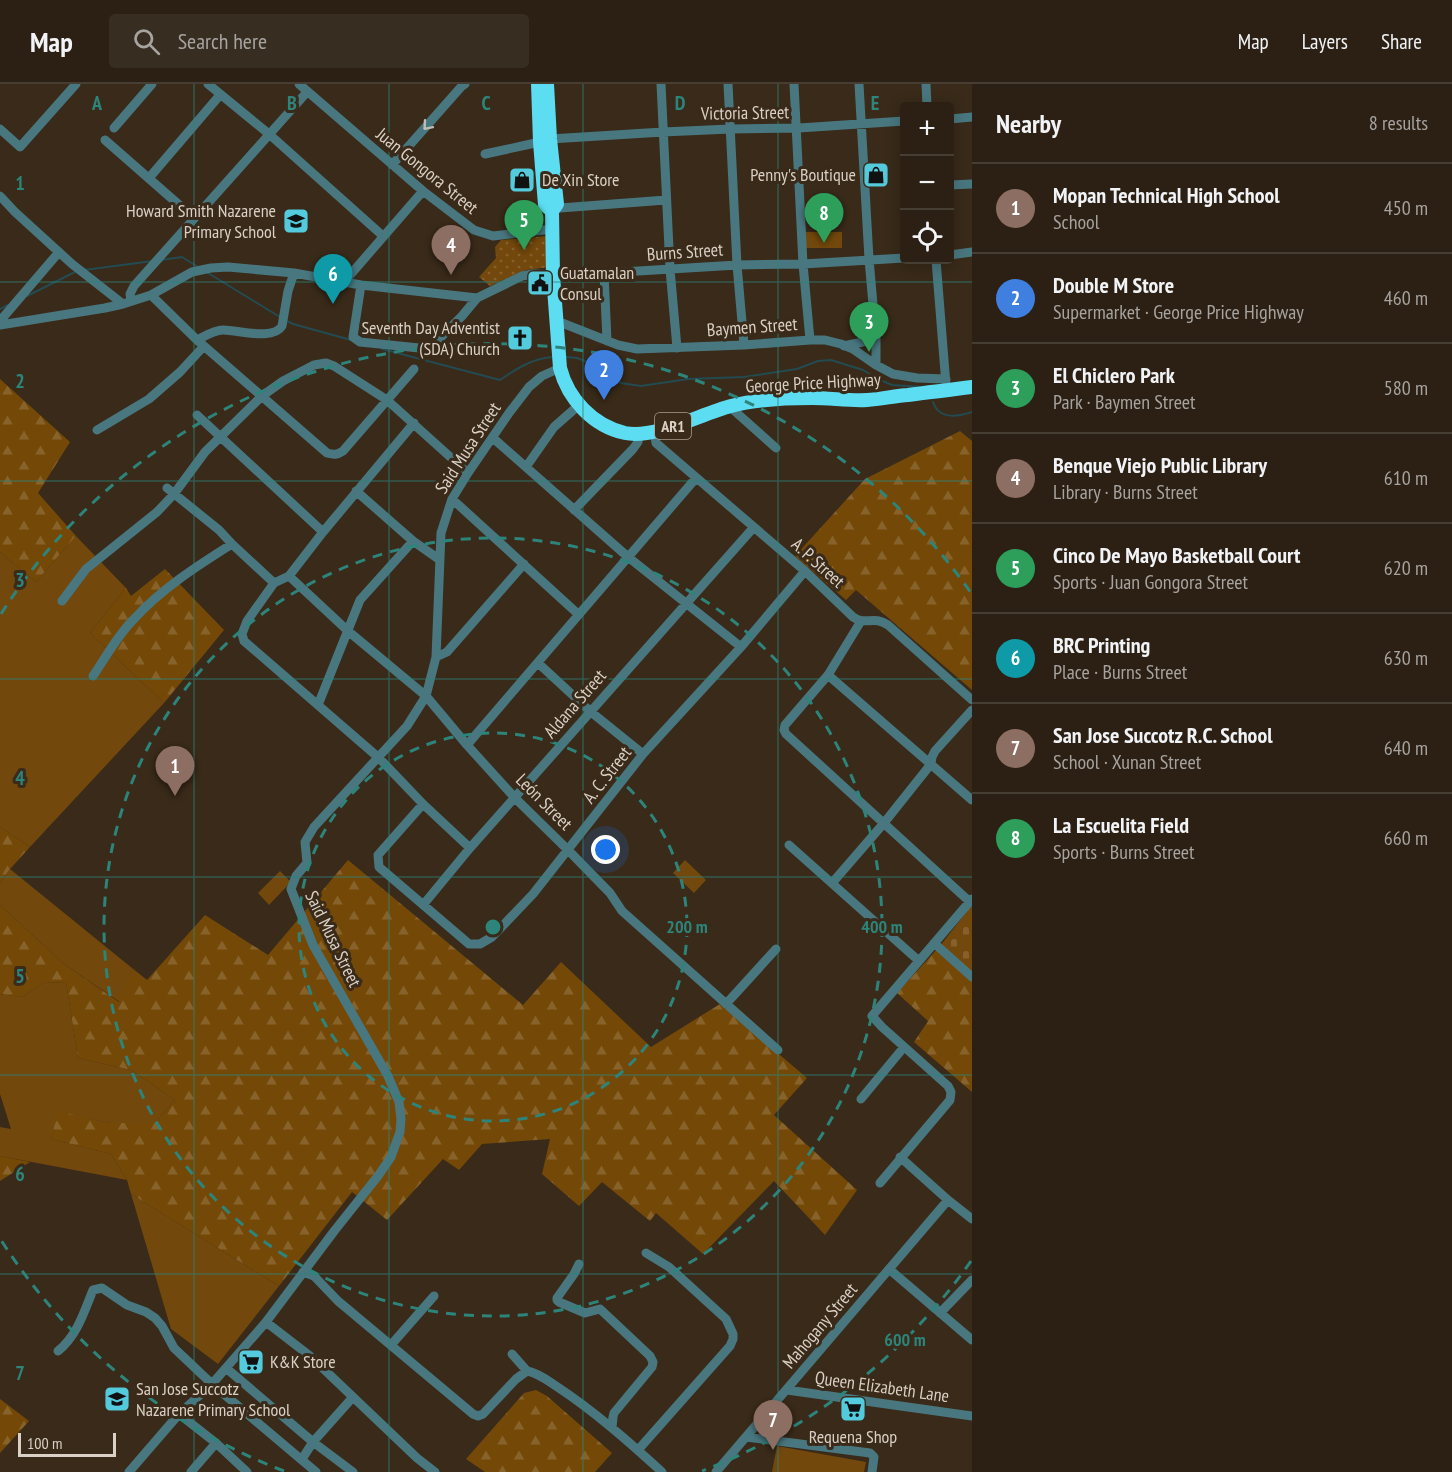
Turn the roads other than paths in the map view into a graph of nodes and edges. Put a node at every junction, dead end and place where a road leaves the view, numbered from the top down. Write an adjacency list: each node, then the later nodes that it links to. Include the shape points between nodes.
1 (76, 84): 22 (street, via 20,147)
2 (152, 84): 20 (street)
3 (208, 84): 14 (street)
4 (299, 84): 13 (street, Juan Gongora Street)
5 (538, 84): 27 (highway, AR1)
6 (547, 84): 27 (highway, AR1)
7 (661, 84): 24 (street)
8 (728, 84): 23 (street)
9 (794, 84): 21 (street)
10 (859, 84): 19 (street)
11 (926, 84): 15 (street)
12 (462, 85): 29 (street, one-way to 29)
13 (307, 92): 25 (street); 29 (street, Juan Gongora Street)
14 (220, 95): 25 (street); 30 (street)
15 (927, 102)
16 (972, 117): 17 (street)
17 (954, 118)
18 (900, 121): 19 (street, Victoria Street)
19 (862, 123): 21 (street, Victoria Street); 44 (street)
20 (114, 128)
21 (796, 128): 23 (street, Victoria Street); 45 (street)
22 (0, 129)
23 (730, 129): 24 (street, Victoria Street); 47 (street)
24 (663, 132): 27 (street, Victoria Street); 35 (street)
25 (269, 134): 37 (street); 39 (street)
26 (105, 140): 30 (street)
27 (545, 141): 28 (street, Victoria Street); 36 (highway, AR1, via 557,204)
28 (485, 153)
29 (392, 165): 33 (street, Juan Gongora Street)
30 (149, 178): 37 (street)
31 (972, 184): 32 (street)
32 (954, 185)
33 (423, 191): 38 (street, Juan Gongora Street, via 474,230 493,236); 39 (street)
34 (0, 196): 40 (street)
35 (666, 200): 36 (street); 48 (street)
36 (552, 211): 38 (highway, George Price Highway / AR1)
37 (194, 218): 56 (street, via 134,286)
38 (552, 229): 51 (highway, George Price Highway / AR1)
39 (383, 236): 52 (street)
40 (60, 252): 56 (street); 58 (street)
41 (972, 252): 42 (street)
42 (954, 254)
43 (900, 258): 44 (street, Burns Street)
44 (869, 259): 45 (street, Burns Street); 59 (street)
45 (803, 264): 47 (street, Burns Street); 60 (street)
46 (936, 264): 69 (street)
47 (738, 265): 48 (street, Burns Street); 63 (street)
48 (670, 269): 50 (street, Burns Street); 65 (street)
49 (294, 273): 52 (street); 54 (street, via 211,268 192,272); 62 (street, via 279,331 215,331)
50 (604, 273): 51 (street, Burns Street); 61 (street)
51 (553, 274): 55 (street, Burns Street, via 522,276); 57 (highway, George Price Highway / AR1)
52 (344, 282): 53 (street)
53 (361, 285): 55 (street); 55 (street, via 352,337 360,342 429,349)
54 (151, 295): 56 (street); 62 (street)
55 (477, 298)
56 (127, 302): 58 (street)
57 (557, 321): 61 (street, Baymen Street); 67 (highway, George Price Highway / AR1)
58 (0, 323)
59 (876, 339): 64 (street); 66 (street)
60 (810, 340): 63 (street, Baymen Street); 64 (street, Baymen Street)
61 (607, 341): 65 (street, Baymen Street, via 637,349)
62 (200, 343): 71 (street); 77 (street, via 180,372 149,399)
63 (744, 345): 65 (street, Baymen Street)
64 (844, 346): 66 (street, Baymen Street)
65 (677, 348)
66 (876, 365): 69 (street, Baymen Street, via 901,376)
67 (560, 368): 73 (highway, George Price Highway / AR1); 81 (street, Said Musa Street, via 529,387)
68 (414, 369): 72 (street)
69 (946, 385): 70 (highway, George Price Highway / AR1); 74 (highway, George Price Highway / AR1, via 867,400 757,400)
70 (972, 387)
71 (262, 396): 72 (street, via 314,365 326,363); 72 (street, via 332,455 343,451); 80 (street)
72 (387, 400): 76 (street)
73 (579, 405): 79 (highway, George Price Highway / AR1, via 609,427); 83 (street, via 554,427)
74 (729, 406): 78 (highway, George Price Highway / AR1); 82 (street)
75 (197, 415): 80 (street)
76 (414, 423): 84 (street); 87 (street)
77 (97, 430)
78 (654, 431): 79 (highway, George Price Highway / AR1); 85 (street, A. P. Street, via 656,443)
79 (639, 433): 89 (street, via 633,449)
80 (221, 438): 86 (street); 91 (street)
81 (493, 438): 83 (street); 84 (street, Said Musa Street)
82 (776, 448)
83 (526, 467): 89 (street)
84 (468, 473): 88 (street, Said Musa Street)
85 (696, 478): 90 (street, A. P. Street); 94 (street)
86 (171, 491): 93 (street); 100 (street, via 157,512 86,569)
87 (356, 491): 91 (street); 92 (street)
88 (452, 499): 95 (street, Said Musa Street, via 441,533); 96 (street)
89 (574, 510): 94 (street)
90 (754, 527): 97 (street, A. P. Street); 101 (street, Aldana Street)
91 (323, 532): 98 (street)
92 (413, 541): 95 (street); 104 (street, via 360,600)
93 (232, 544): 99 (street); 109 (street, via 183,576 146,607 122,633)
94 (628, 557): 101 (street); 102 (street)
95 (440, 560): 106 (street, Said Musa Street)
96 (524, 564): 102 (street); 106 (street, via 447,651)
97 (805, 571): 103 (street, A. P. Street); 105 (street, A. C. Street)
98 (288, 576): 99 (street); 104 (street, León Street)
99 (274, 583): 112 (street, via 247,621 242,634 244,641)
100 (62, 601)
101 (685, 603): 105 (street); 114 (street, Aldana Street)
102 (578, 614): 107 (street)
103 (861, 621): 108 (street); 111 (street, A. P. Street, via 878,620 888,625)
104 (348, 631): 110 (street, León Street); 112 (street)
105 (741, 647): 116 (street, A. C. Street)
106 (436, 657): 110 (street, Said Musa Street)
107 (538, 663): 114 (street); 115 (street)
108 (828, 675): 118 (street); 122 (street, via 784,730)
109 (93, 676)
110 (426, 696): 115 (street, León Street); 117 (street, Said Musa Street)
111 (972, 700)
112 (318, 705): 117 (street)
113 (972, 710): 118 (street, via 935,751)
114 (591, 711): 116 (street); 119 (street, Aldana Street)
115 (467, 745): 119 (street, León Street)
116 (643, 754): 125 (street, A. C. Street)
117 (380, 758): 121 (street); 144 (street, Said Musa Street, via 314,827 305,842 307,863 291,890 313,945 388,1076 399,1102 400,1132 391,1157 378,1176)
118 (931, 764): 120 (street); 122 (street)
119 (515, 798): 124 (street, Aldana Street); 125 (street, León Street)
120 (972, 800)
121 (423, 804): 124 (street); 128 (street, A. C. Street, via 378,855 379,867)
122 (884, 823): 126 (street); 127 (street)
123 (789, 845): 126 (street)
124 (470, 848): 128 (street, Aldana Street)
125 (568, 850): 128 (street, A. C. Street, via 533,894 492,937 480,944 469,944); 133 (street, León Street, via 622,911)
126 (832, 882): 131 (street)
127 (971, 901): 129 (street)
128 (423, 905)
129 (934, 944): 131 (street); 132 (street)
130 (776, 949): 133 (street)
131 (919, 961): 134 (street, via 872,1016)
132 (972, 977)
133 (726, 1004): 135 (street, León Street)
134 (904, 1047): 136 (street); 137 (street, via 951,1092 950,1100)
135 (778, 1050)
136 (861, 1100)
137 (900, 1157): 138 (street); 139 (street)
138 (880, 1183)
139 (948, 1200): 140 (street); 143 (street, Mahogany Street)
140 (972, 1219)
141 (646, 1253): 164 (street, via 669,1267 726,1319 733,1339)
142 (579, 1264): 160 (street, via 557,1300 580,1312 600,1309 653,1362 614,1413)
143 (889, 1269): 147 (street); 156 (street, Mahogany Street)
144 (303, 1272): 148 (street, Said Musa Street); 150 (street, via 314,1276)
145 (972, 1280): 147 (street)
146 (434, 1296): 150 (street)
147 (940, 1313): 149 (street)
148 (266, 1322): 153 (street, Said Musa Street); 157 (street)
149 (972, 1340)
150 (391, 1345): 154 (street, via 468,1412 478,1416)
151 (58, 1351): 155 (street, via 78,1327 93,1290 102,1288 155,1318 174,1348)
152 (512, 1354): 154 (street)
153 (226, 1368): 155 (street, Said Musa Street); 162 (street)
154 (527, 1371): 160 (street, via 572,1396)
155 (212, 1384): 158 (street, Said Musa Street); 165 (street)
156 (787, 1390): 159 (street, Queen Elizabeth Lane); 161 (street, Mahogany Street)
157 (353, 1397): 162 (street); 171 (street)
158 (179, 1414): 163 (street); 166 (street, Said Musa Street)
159 (972, 1416)
160 (612, 1428): 164 (street)
161 (746, 1437): 173 (street, Mahogany Street); 174 (street, via 870,1454 874,1458)
162 (314, 1442): 165 (street); 170 (street)
163 (216, 1443): 167 (street); 168 (street)
164 (638, 1450): 172 (street)
165 (302, 1459): 169 (street)
166 (129, 1472)
167 (191, 1472)
168 (247, 1472)
169 (316, 1472)
170 (353, 1472)
171 (435, 1472)
172 (662, 1472)
173 (716, 1472)
174 (874, 1472)

